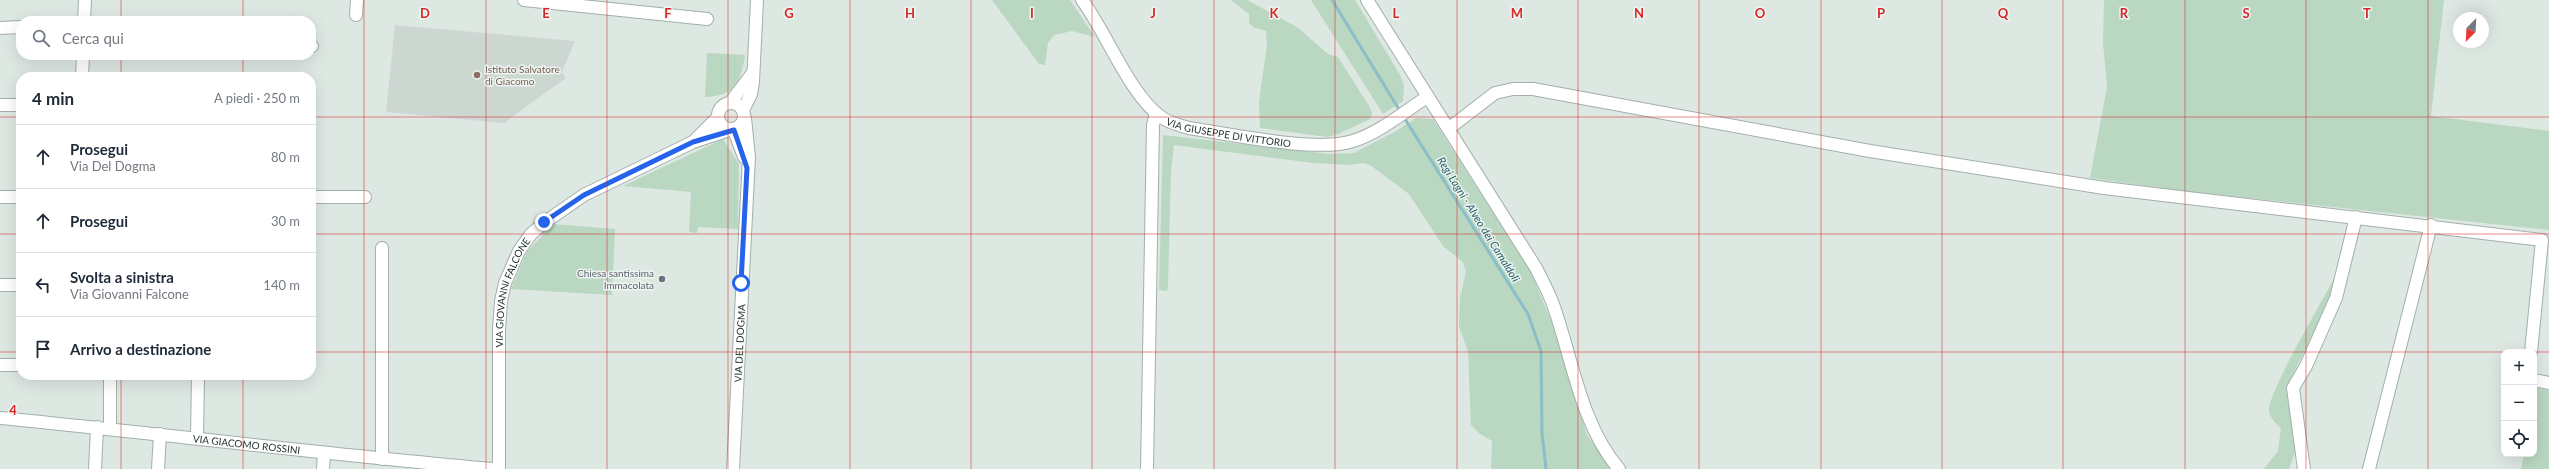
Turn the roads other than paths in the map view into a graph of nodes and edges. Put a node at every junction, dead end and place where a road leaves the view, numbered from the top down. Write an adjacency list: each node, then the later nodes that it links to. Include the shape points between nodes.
1 (85, 0): 9 (street)
2 (357, 0): 8 (street)
3 (524, 0): 7 (street)
4 (757, 0): 15 (street)
5 (1082, 0): 20 (street, VIA GIUSEPPE DI VITTORIO, via 1142,97)
6 (1367, 0): 16 (street)
7 (616, 4): 10 (street)
8 (356, 15)
9 (84, 16)
10 (707, 19)
11 (16, 27): 12 (street)
12 (0, 28)
13 (83, 60): 14 (street)
14 (82, 72)
15 (752, 74): 17 (street); 21 (street, via 751,94)
16 (1427, 97): 20 (street, VIA GIUSEPPE DI VITTORIO, via 1354,141 1328,146 1189,128 1173,124); 23 (street)
17 (730, 103): 21 (street, via 738,104); 22 (street, via 722,106)
18 (0, 105): 19 (street)
19 (16, 105)
20 (1156, 113): 56 (street)
21 (744, 114): 24 (street, via 741,125); 26 (street, VIA DEL DOGMA, via 748,138)
22 (718, 116): 24 (street, via 721,125); 25 (street, VIA GIOVANNI FALCONE)
23 (1450, 128): 31 (street, via 1496,93 1513,89 1533,89 1954,165 2181,198); 57 (street, via 1536,268 1555,308 1587,412 1599,441)
24 (732, 130): 25 (street, VIA GIOVANNI FALCONE); 26 (street)
25 (693, 142): 54 (street, VIA GIOVANNI FALCONE, via 570,203 531,234 519,251 505,283 501,301)
26 (747, 168): 55 (street, VIA DEL DOGMA)
27 (0, 197): 28 (street)
28 (16, 197)
29 (316, 197): 30 (street)
30 (365, 197)
31 (2356, 217): 32 (street); 58 (street, via 2336,298 2306,366 2293,388)
32 (2431, 225): 36 (street, via 2542,240); 59 (street)
33 (382, 248): 49 (street)
34 (0, 285): 35 (street)
35 (16, 285)
36 (2531, 349)
37 (0, 365): 38 (street)
38 (16, 365)
39 (110, 380): 45 (street)
40 (198, 380): 47 (street)
41 (2537, 381): 42 (street)
42 (2549, 383)
43 (0, 418): 44 (street, VIA GIACOMO ROSSINI)
44 (97, 427): 45 (street, VIA GIACOMO ROSSINI); 50 (street)
45 (110, 428): 46 (street, VIA GIACOMO ROSSINI)
46 (160, 434): 47 (street, VIA GIACOMO ROSSINI); 51 (street)
47 (197, 438): 48 (street, VIA GIACOMO ROSSINI)
48 (324, 454): 49 (street, VIA GIACOMO ROSSINI); 52 (street)
49 (382, 459): 53 (street, VIA GIACOMO ROSSINI)
50 (95, 469)
51 (158, 469)
52 (323, 469)
53 (494, 469)
54 (499, 469)
55 (733, 469)
56 (1147, 469)
57 (1619, 469)
58 (2304, 469)
59 (2369, 469)

